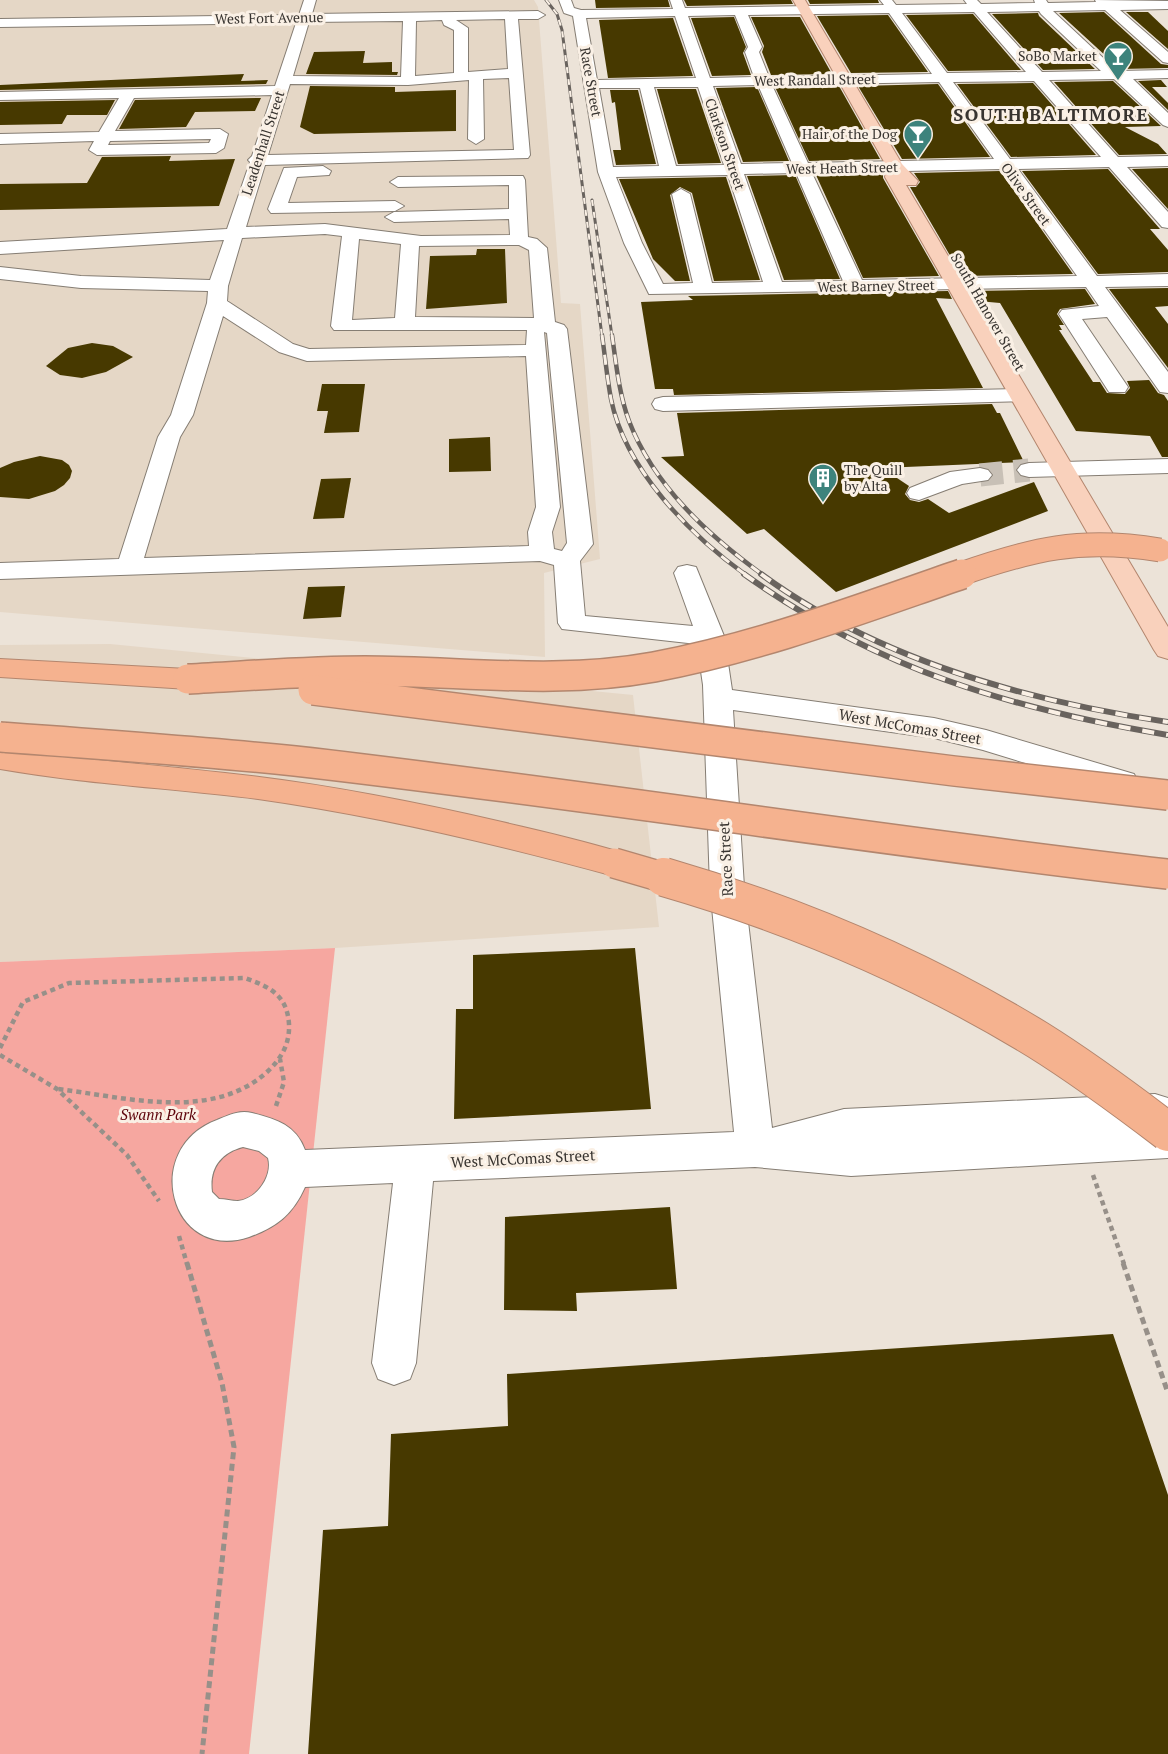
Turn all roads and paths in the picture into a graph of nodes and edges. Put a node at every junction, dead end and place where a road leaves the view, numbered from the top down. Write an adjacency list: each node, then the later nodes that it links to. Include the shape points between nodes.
1 (310, 0): 17 (street, Leadenhall Street)
2 (564, 0): 19 (street)
3 (1105, 3): 5 (street); 8 (street); 20 (street)
4 (974, 4): 5 (street); 7 (street); 30 (street)
5 (1042, 4): 29 (street)
6 (802, 5): 7 (street); 11 (street); 32 (main road, South Hanover Street)
7 (889, 5): 31 (street, Olive Street)
8 (1168, 5)
9 (678, 6): 11 (street); 12 (street); 35 (street, Clarkson Street)
10 (279, 10): 18 (street, via 225,11)
11 (740, 12): 34 (street, via 755,47 753,52)
12 (644, 13): 19 (street); 23 (street)
13 (511, 15): 14 (street, West Fort Avenue); 16 (street, West Fort Avenue); 26 (street)
14 (538, 15)
15 (410, 16): 16 (street, West Fort Avenue); 17 (street, West Fort Avenue); 33 (street)
16 (449, 16): 28 (street, via 449,22 461,28)
17 (304, 18): 18 (street, West Fort Avenue); 38 (street, Leadenhall Street)
18 (221, 19): 22 (street, West Fort Avenue)
19 (580, 22): 24 (street); 37 (street, Race Street)
20 (1126, 22): 21 (street); 25 (street)
21 (1149, 22)
22 (0, 23)
23 (648, 28)
24 (601, 29)
25 (1165, 54)
26 (517, 74): 28 (street); 48 (street)
27 (1168, 74): 29 (street, West Randall Street)
28 (469, 75): 33 (street); 48 (street, via 482,139)
29 (1116, 75): 30 (street, West Randall Street); 45 (street)
30 (1038, 76): 31 (street, West Randall Street); 55 (street)
31 (943, 78): 32 (street, West Randall Street); 56 (street, Olive Street)
32 (844, 80): 34 (street, West Randall Street); 57 (main road, South Hanover Street)
33 (408, 81): 38 (street)
34 (763, 81): 35 (street, West Randall Street); 58 (street)
35 (704, 82): 36 (street, West Randall Street); 60 (street, Clarkson Street)
36 (646, 83): 37 (street, West Randall Street); 61 (street)
37 (591, 84): 62 (street, Race Street)
38 (281, 85): 39 (street); 53 (street, Leadenhall Street)
39 (129, 93): 40 (street); 42 (street)
40 (0, 96)
41 (139, 114): 42 (street)
42 (116, 117): 43 (street); 51 (street)
43 (93, 120)
44 (52, 121): 46 (street, via 29,127)
45 (1168, 122)
46 (0, 127)
47 (222, 129): 51 (street)
48 (522, 138): 52 (street, via 522,155)
49 (0, 139): 51 (street)
50 (417, 140): 52 (street, via 401,152)
51 (101, 143)
52 (400, 158): 53 (street); 66 (street)
53 (256, 160): 70 (street, Leadenhall Street)
54 (1168, 161): 55 (street, West Heath Street)
55 (1114, 162): 56 (street, West Heath Street); 68 (street)
56 (1006, 165): 57 (street, West Heath Street); 76 (street, Olive Street)
57 (895, 167): 58 (street, West Heath Street); 77 (main road, South Hanover Street, via 893,177)
58 (803, 168): 60 (street, West Heath Street); 78 (street)
59 (378, 170): 64 (street, via 290,172)
60 (734, 170): 61 (street, West Heath Street); 79 (street, Clarkson Street)
61 (669, 171): 62 (street, West Heath Street)
62 (606, 172): 81 (street, Race Street)
63 (306, 189): 64 (street)
64 (284, 190): 66 (street, via 277,209)
65 (681, 194): 80 (street)
66 (394, 196): 67 (street); 67 (street, via 517,196); 71 (street)
67 (518, 214): 72 (street)
68 (1168, 223)
69 (351, 233): 70 (street, via 264,237); 71 (street); 85 (street, via 341,326)
70 (234, 234): 73 (street); 82 (street, Leadenhall Street)
71 (401, 238): 72 (street); 85 (street)
72 (519, 240): 84 (street, via 538,248)
73 (0, 248)
74 (0, 273): 82 (street)
75 (1168, 280): 76 (street, West Barney Street)
76 (1089, 282): 77 (street, West Barney Street); 83 (street, Olive Street)
77 (964, 284): 78 (street, West Barney Street); 89 (main road, South Hanover Street); 92 (main road, South Hanover Street, via 1051,424)
78 (855, 287): 79 (street, West Barney Street)
79 (775, 288): 80 (street, West Barney Street)
80 (704, 289): 81 (street, West Barney Street)
81 (656, 290)
82 (217, 295): 86 (street, via 286,348 307,355); 99 (street, Leadenhall Street, via 182,415 169,437)
83 (1112, 311): 87 (street, via 1069,314); 88 (street, Olive Street)
84 (544, 319): 85 (street, via 472,327 455,322); 97 (street, via 535,330 548,507 540,532); 98 (street, via 556,329 580,544)
85 (405, 324)
86 (523, 351)
87 (1117, 387)
88 (1168, 387)
89 (1018, 396): 90 (street); 92 (main road, South Hanover Street)
90 (663, 404)
91 (1168, 465): 92 (street)
92 (1060, 468): 93 (street); 103 (main road, South Hanover Street)
93 (1029, 470)
94 (980, 475): 95 (street, via 958,477)
95 (919, 494)
96 (1168, 551): 105 (highway, bridge, via 1109,543 1049,546 775,639 642,669 517,678 365,671)
97 (542, 553): 98 (street); 99 (street)
98 (567, 561): 102 (street, via 572,623)
99 (129, 567): 100 (street)
100 (0, 571)
101 (687, 573): 102 (street, Race Street)
102 (710, 636): 106 (street, Race Street)
103 (1168, 650)
104 (0, 668): 105 (highway)
105 (188, 679): 109 (highway, bridge, via 464,707 944,771)
106 (718, 698): 109 (street, West McComas Street, via 934,728); 119 (street, Race Street, via 727,887)
107 (0, 737): 110 (highway, bridge, via 347,766)
108 (0, 758): 117 (highway, bridge, via 376,806 522,838 681,881 810,924 930,977 1058,1051)
109 (1168, 793)
110 (1168, 874)
111 (0, 1048): 113 (path, via 23,1002 69,983 245,978 267,986 284,999 290,1037)
112 (0, 1055): 114 (path)
113 (280, 1058): 114 (path, via 268,1073 244,1089 206,1101); 116 (path, via 285,1073 282,1094)
114 (57, 1089): 123 (path, via 127,1155)
115 (1168, 1110): 119 (street, West McComas Street, via 844,1126)
116 (260, 1130): 121 (street, via 273,1134 283,1144); 121 (street, via 225,1134 198,1158 190,1190 196,1205 208,1216 225,1221 252,1216 276,1201)
117 (1168, 1132)
118 (1168, 1140): 119 (street, West McComas Street, via 851,1158)
119 (755, 1149): 120 (street, West McComas Street)
120 (414, 1164): 121 (street, West McComas Street); 125 (street)
121 (291, 1169)
122 (1092, 1173): 126 (path)
123 (161, 1204)
124 (176, 1227): 127 (path, via 222,1383 234,1447)
125 (394, 1363)
126 (1168, 1393)
127 (202, 1754)

